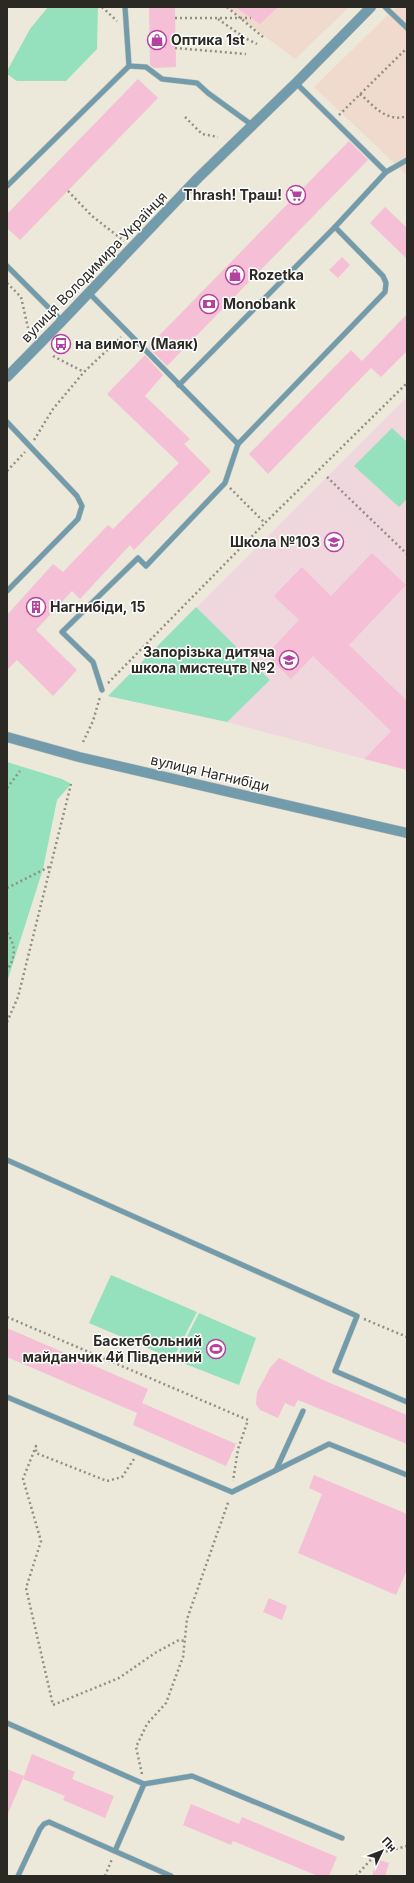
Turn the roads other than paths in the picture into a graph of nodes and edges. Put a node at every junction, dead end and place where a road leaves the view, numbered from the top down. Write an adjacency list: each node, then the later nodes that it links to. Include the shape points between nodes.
1 (125, 7): 5 (lane)
2 (371, 7): 6 (street, вулиця Володимира Українця)
3 (385, 7): 4 (lane)
4 (407, 28)
5 (129, 66): 7 (lane, via 146,67 162,78 197,83); 10 (lane)
6 (296, 83): 7 (street, вулиця Володимира Українця); 9 (lane)
7 (252, 125): 13 (street, вулиця Володимира Українця)
8 (407, 160): 9 (lane)
9 (386, 172): 11 (lane)
10 (7, 186)
11 (335, 228): 16 (lane); 18 (lane, via 383,276 386,283 385,292)
12 (7, 266): 14 (lane)
13 (89, 293): 14 (street, вулиця Володимира Українця); 16 (lane)
14 (62, 321): 15 (street, вулиця Володимира Українця)
15 (7, 377)
16 (179, 385): 18 (lane)
17 (7, 422): 19 (lane, via 77,496 82,506 78,519)
18 (238, 444): 20 (lane, via 225,483 146,566 138,558 62,632 93,662)
19 (7, 592)
20 (102, 690)
21 (7, 737): 22 (street, вулиця Нагнибіди, via 79,757)
22 (407, 833)
23 (7, 1160): 25 (lane, via 357,1316 335,1370)
24 (7, 1397): 27 (lane, via 232,1492)
25 (407, 1402)
26 (303, 1412): 27 (lane)
27 (275, 1471): 28 (lane, via 329,1444)
28 (407, 1475)
29 (7, 1723): 30 (lane)
30 (144, 1784): 31 (lane, via 192,1776); 32 (lane)
31 (342, 1838)
32 (115, 1852): 33 (lane, via 49,1822 40,1829); 34 (lane)
33 (18, 1876)
34 (171, 1876)

